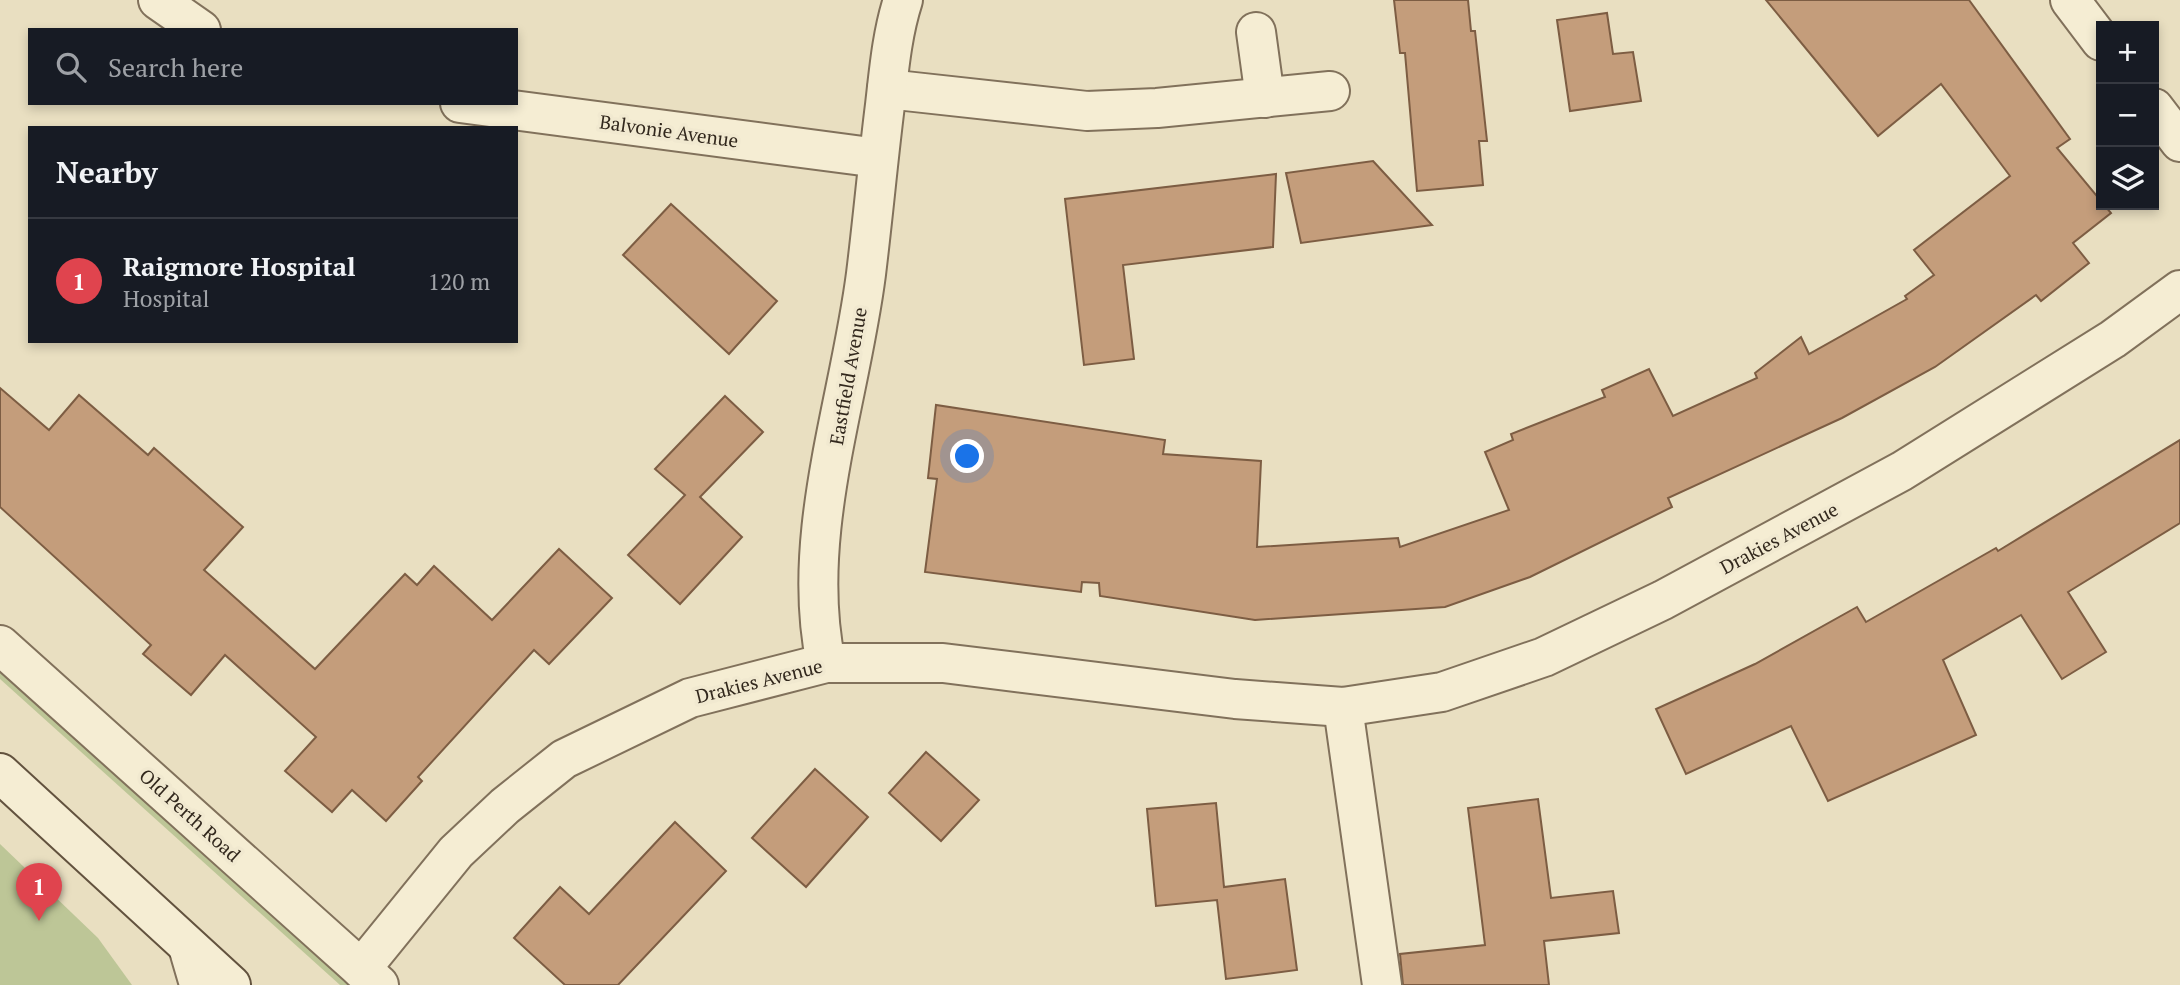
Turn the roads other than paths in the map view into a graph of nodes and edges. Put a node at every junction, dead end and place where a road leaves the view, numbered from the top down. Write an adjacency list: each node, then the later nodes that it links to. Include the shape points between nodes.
1 (158, 0): 4 (street)
2 (903, 0): 7 (street, Eastfield Avenue)
3 (2070, 0): 6 (street)
4 (198, 28)
5 (1256, 32): 9 (street)
6 (2096, 34)
7 (887, 89): 9 (street, via 1087,111); 13 (street, Eastfield Avenue)
8 (1330, 91): 9 (street)
9 (1265, 98)
10 (475, 105): 13 (street, Balvonie Avenue)
11 (2159, 115): 12 (street)
12 (2180, 142)
13 (878, 158): 16 (street, Eastfield Avenue, via 865,276 819,547 820,633)
14 (2180, 290): 17 (street, Drakies Avenue, via 2113,338 1902,471 1663,600 1544,657 1442,692)
15 (0, 645): 20 (street, Old Perth Road)
16 (826, 663): 17 (street, Drakies Avenue, via 943,663 1235,699); 20 (street, Drakies Avenue, via 690,698 564,759 456,852)
17 (1343, 707): 23 (street)
18 (0, 773): 19 (street)
19 (183, 943): 21 (lane); 22 (street)
20 (370, 977)
21 (194, 985)
22 (231, 985)
23 (1381, 985)

